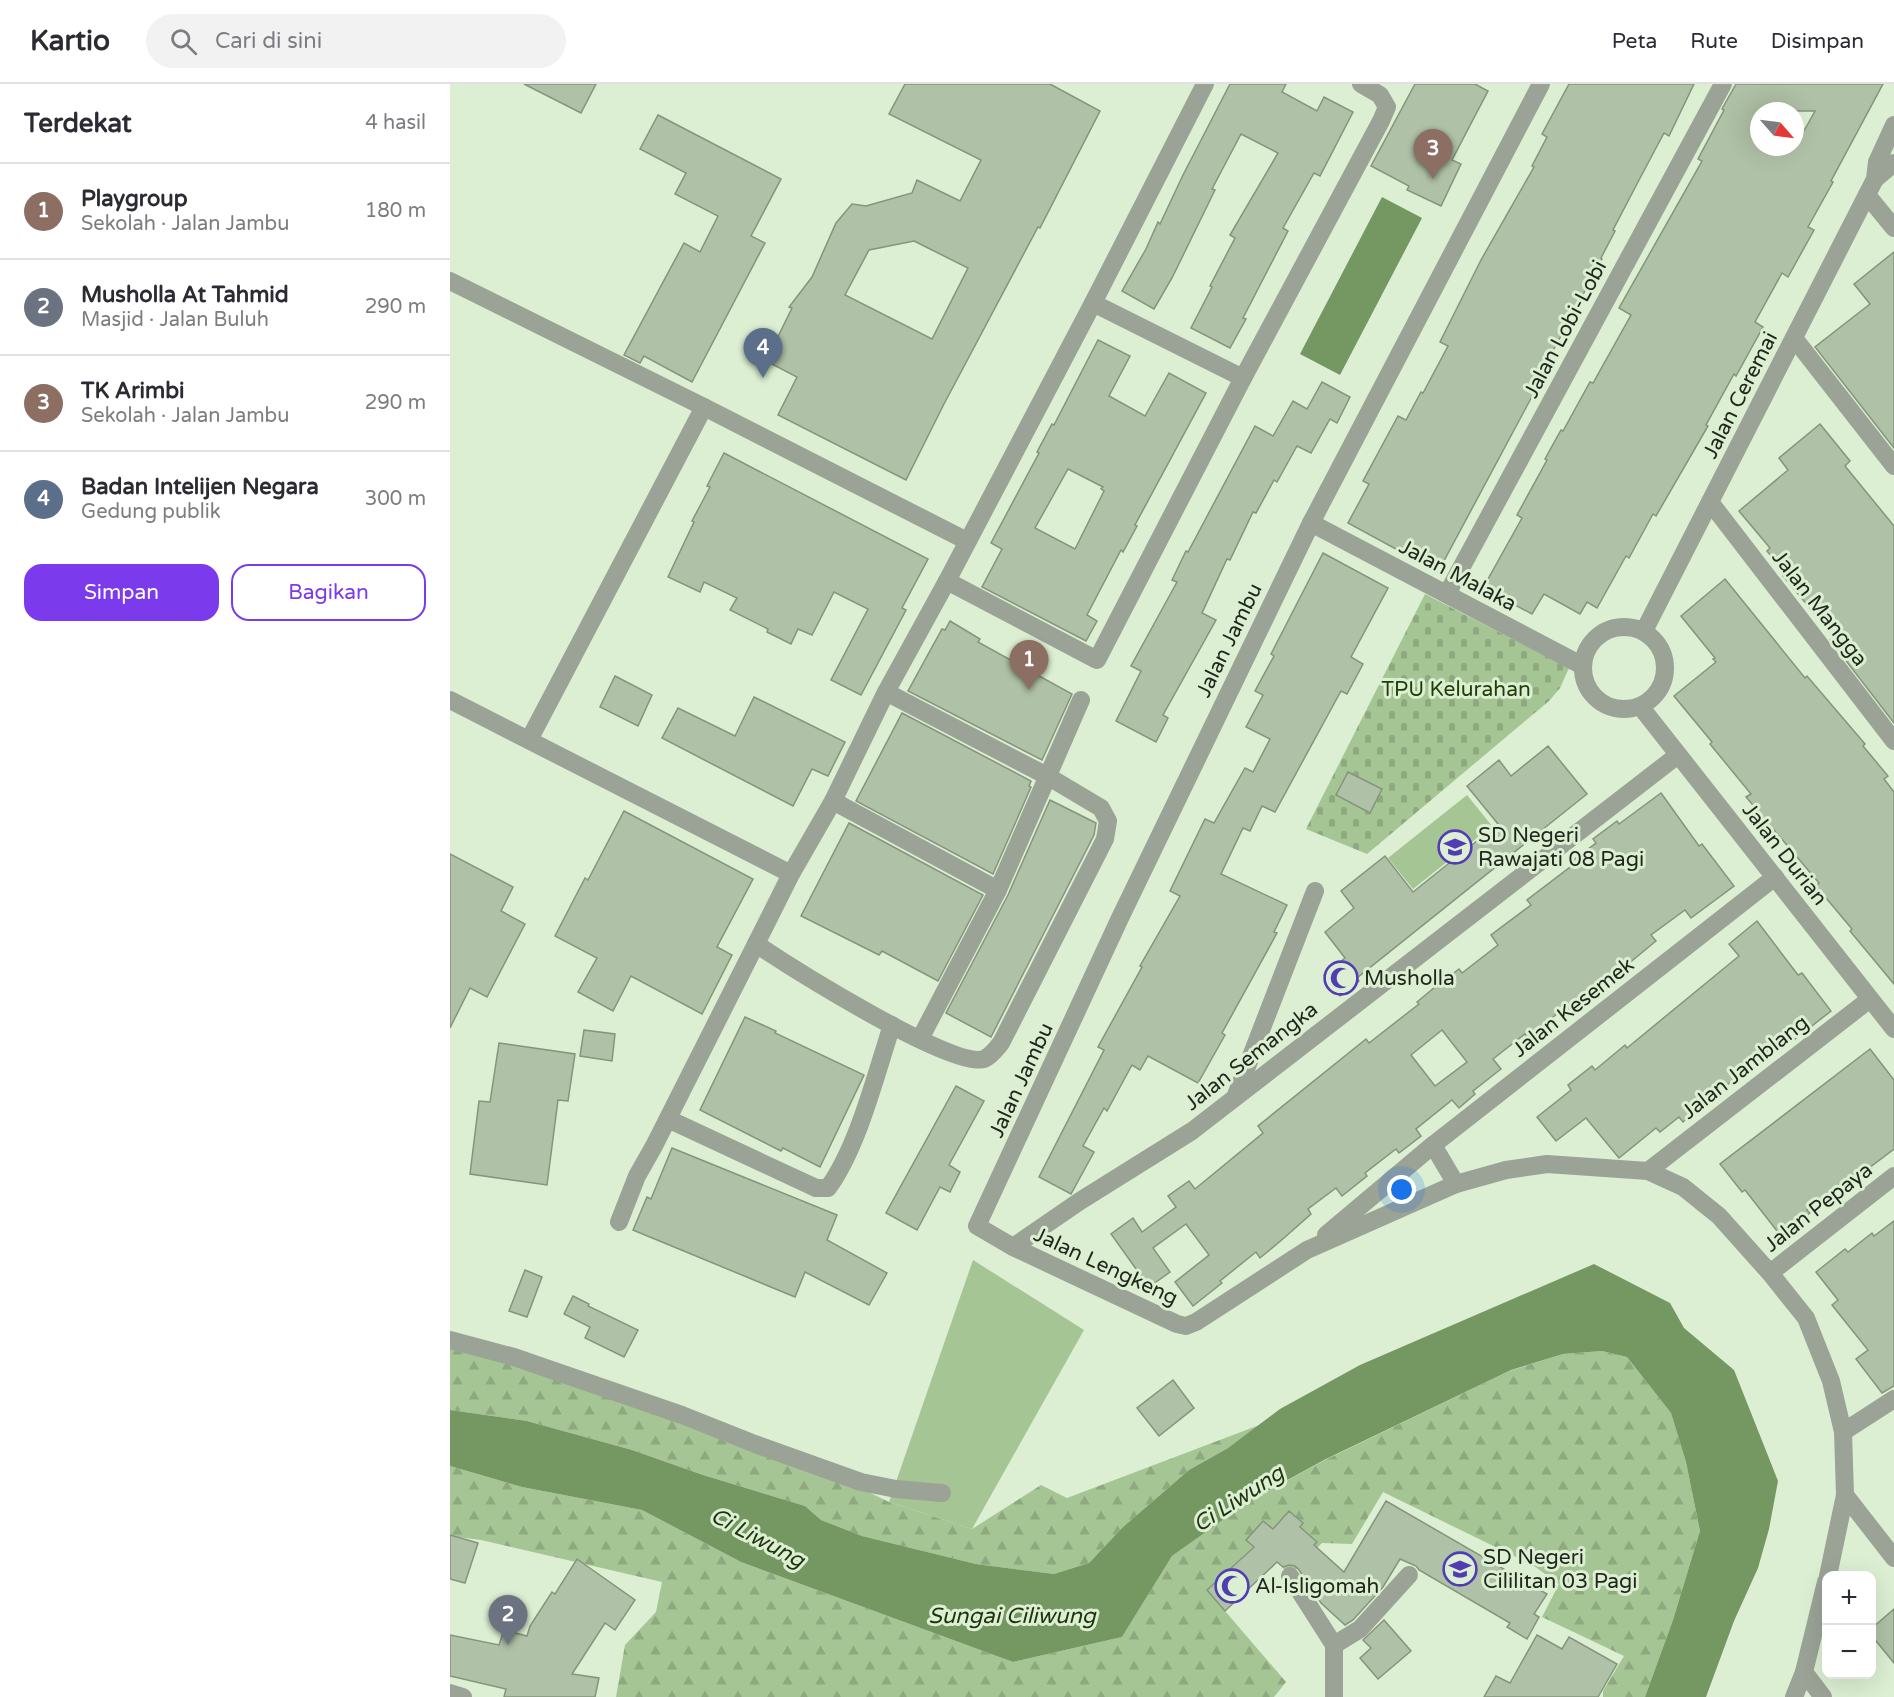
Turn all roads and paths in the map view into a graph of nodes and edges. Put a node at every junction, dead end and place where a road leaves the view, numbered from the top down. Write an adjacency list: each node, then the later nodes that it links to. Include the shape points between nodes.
1 (1205, 84): 10 (street)
2 (1361, 84): 12 (street, via 1380,95 1387,107)
3 (1541, 84): 16 (street, Jalan Jambu)
4 (1723, 84): 19 (street, Jalan Lobi-Lobi)
5 (1894, 125): 7 (street, Jalan Ceremai, via 1877,162)
6 (1894, 163): 7 (street, Jalan Ceremai)
7 (1871, 187): 8 (street); 11 (street, Jalan Ceremai)
8 (1894, 228)
9 (450, 281): 13 (street)
10 (1093, 303): 12 (street); 17 (street)
11 (1794, 338): 14 (street); 15 (street, Jalan Ceremai)
12 (1244, 378): 18 (street, via 1097,660)
13 (704, 407): 17 (street); 26 (street)
14 (1894, 466)
15 (1710, 502): 20 (street, Jalan Ceremai); 27 (street, Jalan Mangga)
16 (1311, 523): 19 (street, Jalan Malaka); 47 (street, Jalan Jambu, via 1120,918)
17 (967, 541): 18 (street)
18 (947, 581): 22 (street)
19 (1447, 594): 21 (street, Jalan Malaka)
20 (1644, 632): 21 (street, via 1630,627 1613,628 1598,636 1587,650); 25 (street, via 1660,648 1665,670 1662,685)
21 (1583, 666): 25 (street, via 1586,682 1601,702 1624,709)
22 (886, 692): 29 (street); 30 (street)
23 (450, 700): 26 (street)
24 (1081, 700): 29 (street)
25 (1640, 706): 28 (street, Jalan Durian)
26 (530, 740): 31 (street)
27 (1894, 741)
28 (1678, 755): 32 (street, Jalan Durian); 40 (street, Jalan Semangka)
29 (1049, 777): 33 (street); 39 (street, via 1101,808 1108,821 1105,839 994,1052 984,1059 969,1060)
30 (833, 801): 31 (street); 33 (street)
31 (791, 874): 35 (street)
32 (1775, 877): 36 (street, Jalan Durian); 42 (street, Jalan Kesemek)
33 (998, 890): 39 (street)
34 (1315, 891): 40 (street)
35 (756, 944): 37 (street); 41 (street)
36 (1882, 1005): 38 (street, Jalan Durian); 43 (street, Jalan Jamblang)
37 (892, 1025): 39 (street); 41 (street, via 854,1138 828,1188 816,1188)
38 (1894, 1029)
39 (920, 1039)
40 (1236, 1097): 48 (street, Jalan Semangka, via 1192,1131)
41 (668, 1119): 46 (street, via 637,1176)
42 (1433, 1145): 45 (street); 49 (street, Jalan Lengkeng)
43 (1648, 1172): 45 (street, Jalan Lengkeng, via 1547,1164); 50 (street, Jalan Lengkeng, via 1683,1187 1719,1216)
44 (1894, 1176): 50 (street, Jalan Pepaya)
45 (1456, 1184): 49 (street, Jalan Lengkeng)
46 (619, 1222)
47 (977, 1226): 48 (street, Jalan Lengkeng)
48 (1013, 1247): 49 (street, Jalan Lengkeng, via 1186,1326)
49 (1307, 1250)
50 (1770, 1273): 53 (street, Jalan Lengkeng, via 1806,1318 1831,1381)
51 (450, 1340): 54 (street, via 514,1357 682,1415 861,1482)
52 (1894, 1399): 53 (street)
53 (1844, 1432): 55 (street, Jalan Lengkeng)
54 (942, 1493)
55 (1845, 1495): 56 (street); 57 (street, Jalan Lengkeng)
56 (1894, 1558)
57 (1829, 1571)
58 (1409, 1575): 61 (street, via 1360,1629)
59 (1290, 1576): 61 (street)
60 (1822, 1602): 62 (street)
61 (1334, 1645): 65 (street)
62 (1804, 1672): 66 (street); 67 (street)
63 (450, 1693): 64 (street)
64 (463, 1697)
65 (1334, 1697)
66 (1794, 1697)
67 (1823, 1697)

